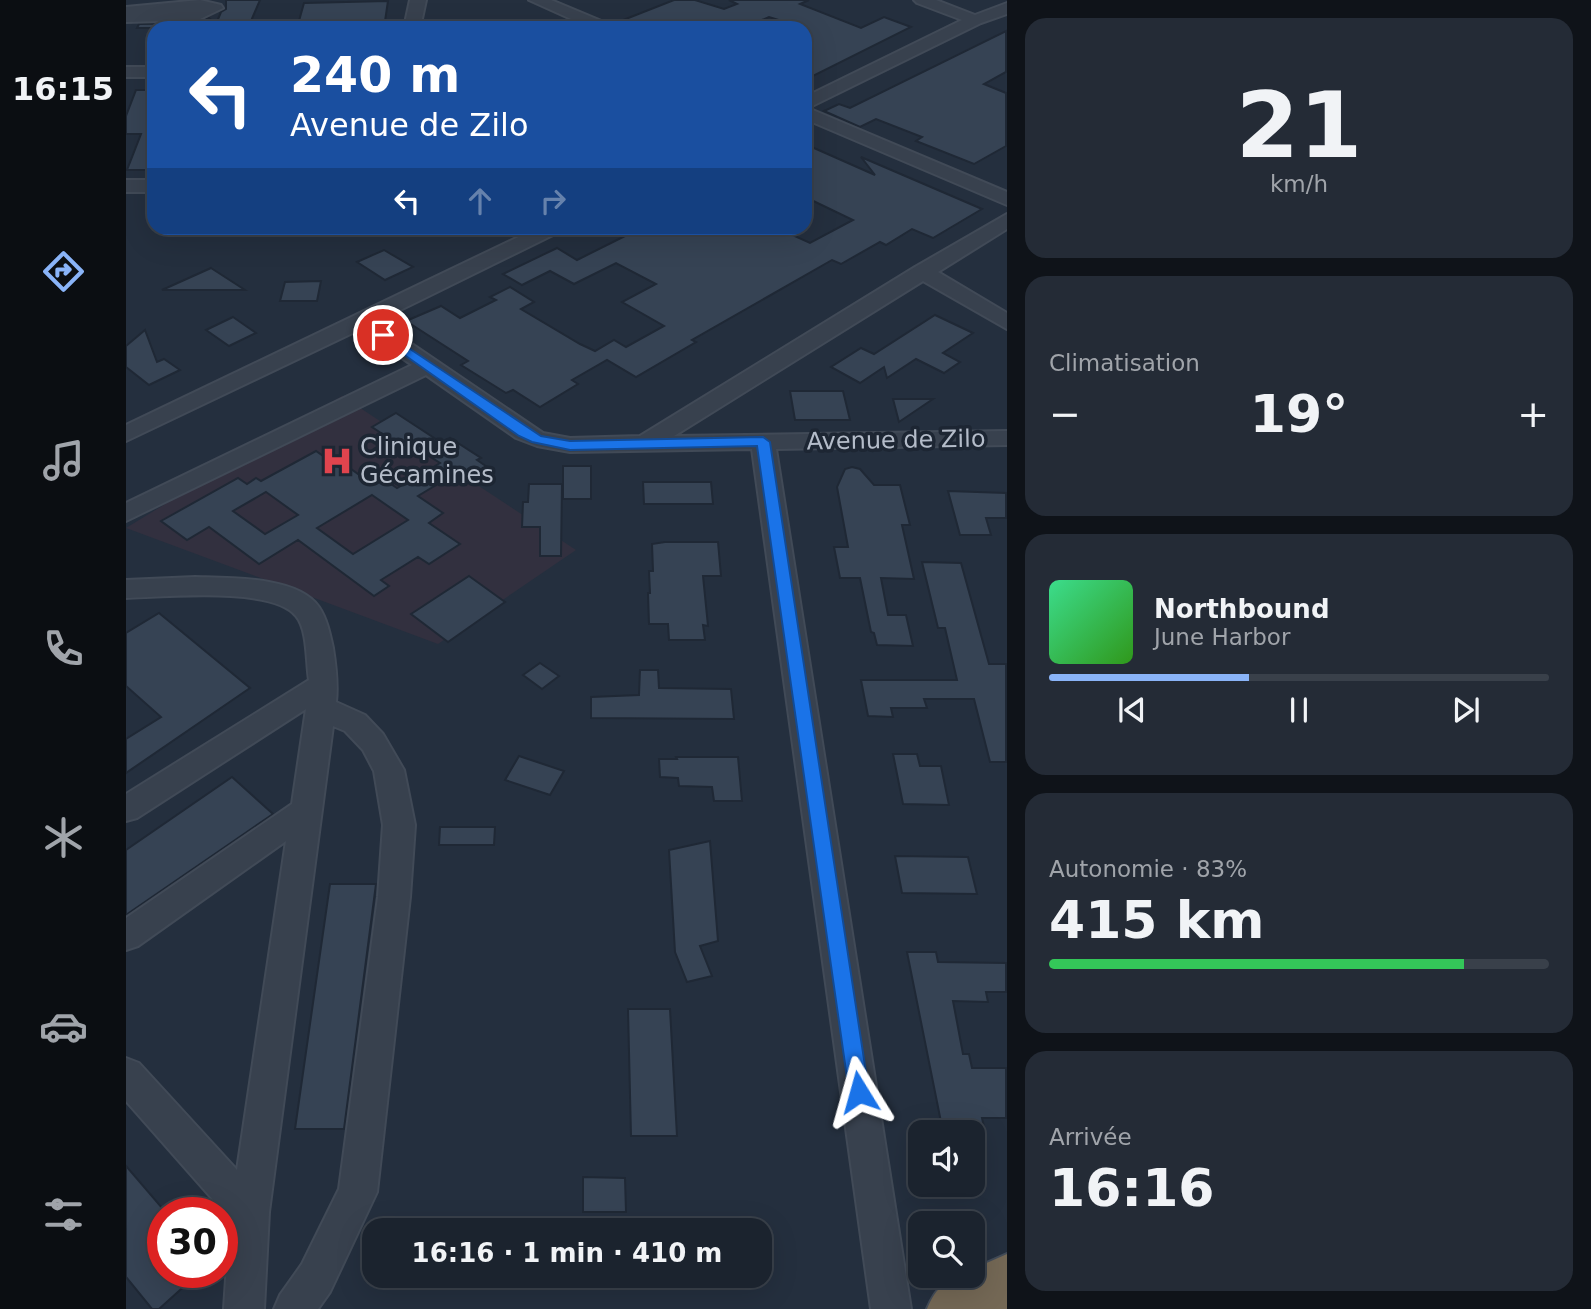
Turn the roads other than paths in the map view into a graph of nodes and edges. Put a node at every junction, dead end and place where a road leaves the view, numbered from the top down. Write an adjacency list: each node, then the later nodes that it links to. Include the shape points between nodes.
1 (418, 0): 6 (street)
2 (537, 0): 7 (street)
3 (922, 0): 5 (street)
4 (1006, 8): 5 (street)
5 (975, 20): 10 (street)
6 (414, 21)
7 (588, 21)
8 (126, 72): 9 (street)
9 (147, 72)
10 (812, 101)
11 (812, 116): 14 (street)
12 (126, 186): 13 (street)
13 (147, 186)
14 (1006, 198)
15 (1006, 220): 17 (street)
16 (532, 235): 18 (street)
17 (922, 271): 19 (street); 24 (street)
18 (361, 319): 20 (street, Avenue de Zilo); 21 (street)
19 (1006, 323)
20 (427, 366): 24 (street, Avenue de Zilo, via 537,439 570,445); 25 (street)
21 (126, 434)
22 (1006, 438): 23 (street, Avenue de Zilo)
23 (763, 442): 24 (street, Avenue de Zilo); 36 (street)
24 (644, 444)
25 (126, 513)
26 (126, 589): 27 (street, via 254,588 286,594 312,618)
27 (322, 696): 28 (street); 29 (street); 35 (street, via 373,742 389,770 400,825 358,1192 316,1278)
28 (126, 808)
29 (308, 809): 30 (street); 32 (street)
30 (126, 936)
31 (126, 1075): 32 (street)
32 (250, 1212): 34 (street)
33 (1006, 1281): 37 (highway)
34 (244, 1309)
35 (294, 1309)
36 (891, 1309)
37 (955, 1309)

